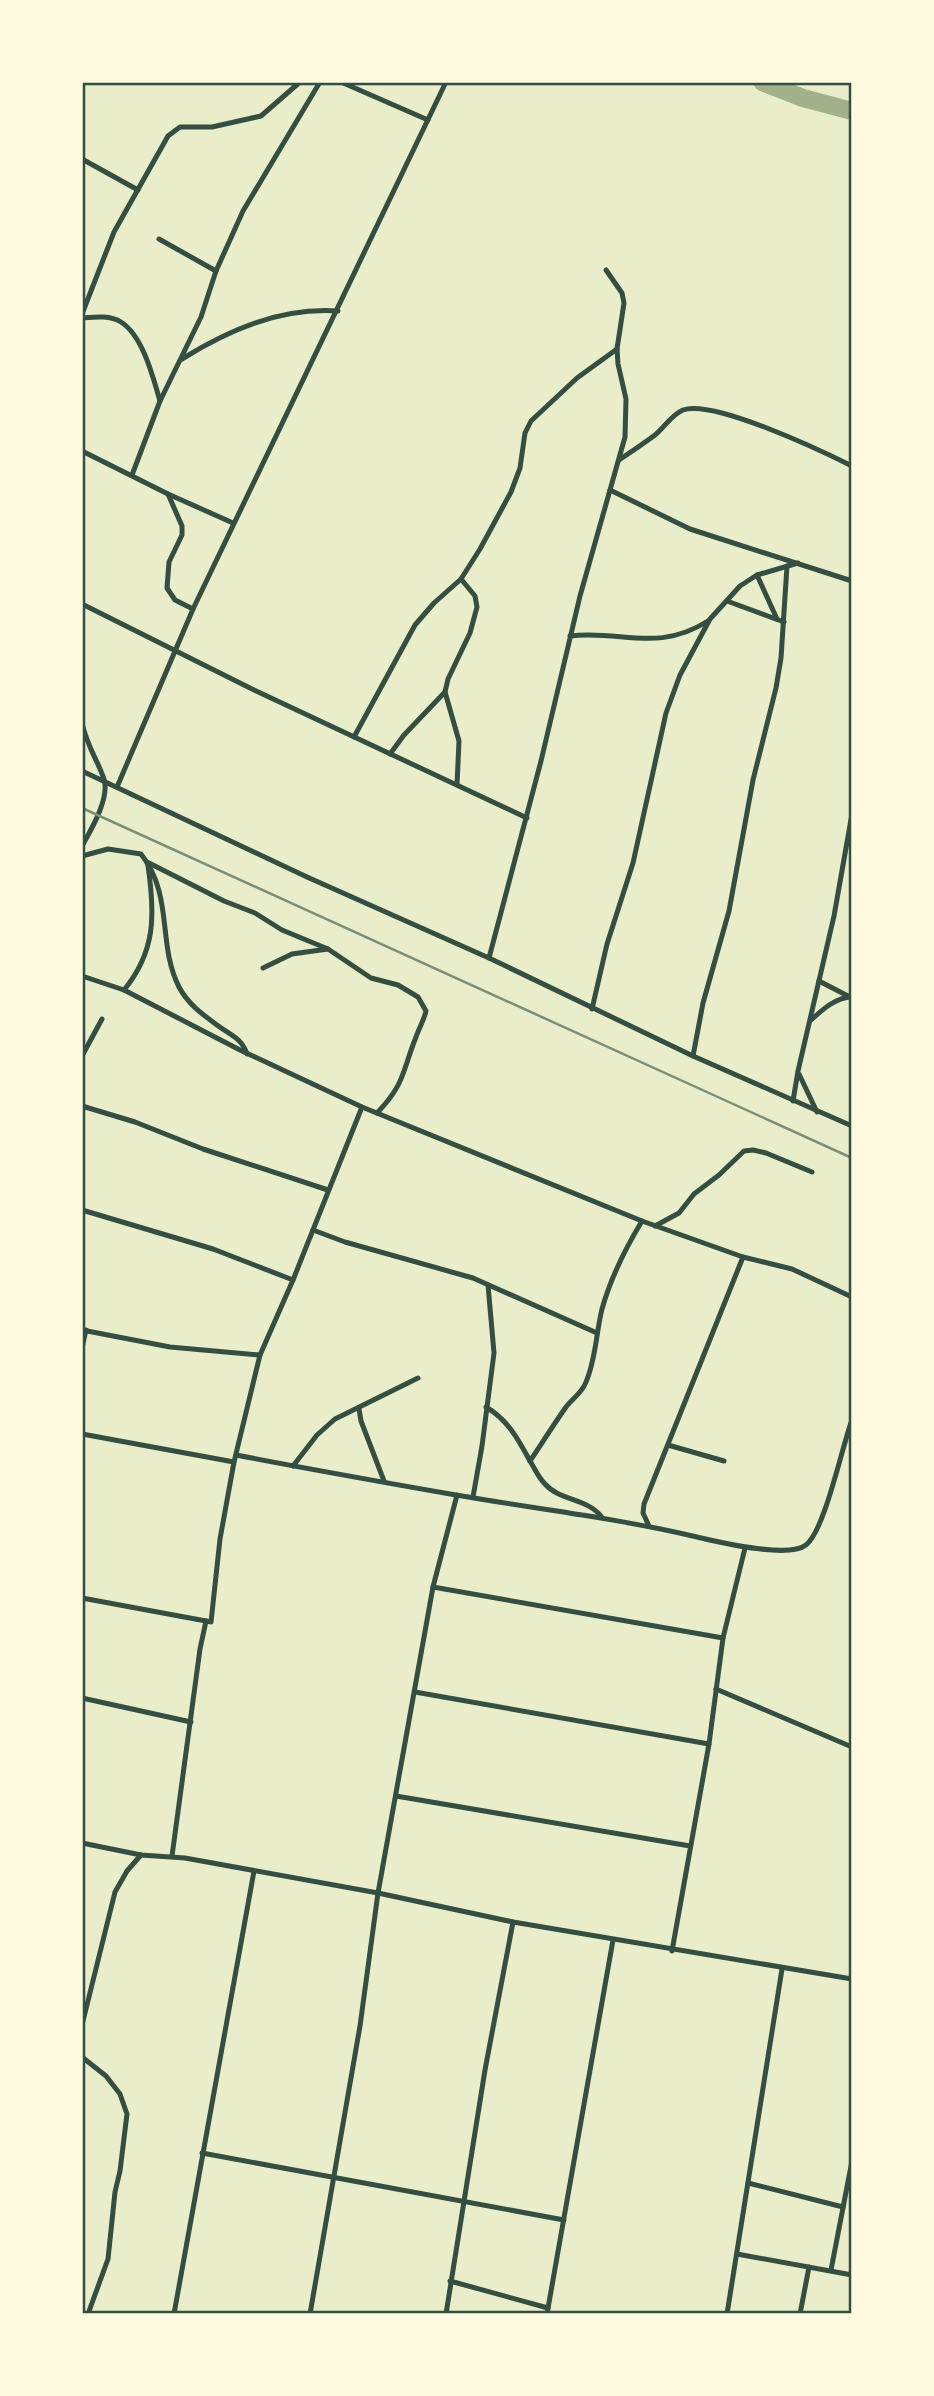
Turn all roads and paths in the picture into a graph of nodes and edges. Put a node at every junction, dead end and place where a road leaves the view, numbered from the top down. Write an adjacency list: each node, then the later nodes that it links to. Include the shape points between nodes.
1 (300, 82): 7 (street, via 261,116 174,131)
2 (320, 82): 10 (street, via 243,211)
3 (341, 82): 5 (street)
4 (446, 82): 5 (street)
5 (428, 120): 11 (street)
6 (82, 159): 7 (street)
7 (138, 190): 12 (street, via 110,239)
8 (159, 239): 10 (street)
9 (606, 270): 13 (street, via 624,303)
10 (216, 271): 14 (street)
11 (338, 312): 14 (street, via 314,310 237,328); 22 (street)
12 (82, 316): 15 (street, via 112,318 129,330 146,359)
13 (617, 349): 17 (street, via 627,416); 26 (street, via 577,377 531,421 511,492)
14 (182, 359): 15 (street)
15 (160, 401): 19 (street)
16 (82, 451): 19 (street)
17 (619, 460): 18 (street, via 680,411 699,409 776,433); 20 (street)
18 (852, 466)
19 (132, 475): 21 (street)
20 (610, 490): 23 (street, via 690,528); 33 (street)
21 (168, 494): 22 (street); 30 (street, via 180,517 182,534 169,562 167,588 175,600)
22 (233, 523): 30 (street)
23 (798, 563): 24 (street); 27 (street)
24 (788, 566): 25 (street); 32 (street)
25 (757, 575): 28 (street); 32 (street)
26 (461, 579): 35 (street, via 475,596 477,607); 37 (street, via 415,625)
27 (852, 582)
28 (727, 601): 31 (street); 32 (street)
29 (82, 604): 34 (street)
30 (193, 609): 34 (street)
31 (710, 619): 33 (street, via 675,637 653,640); 55 (street, via 666,713)
32 (780, 621): 60 (street, via 781,658 774,697)
33 (570, 636): 44 (street)
34 (174, 651): 37 (street); 42 (street)
35 (445, 692): 38 (street); 41 (street, via 459,741)
36 (82, 723): 40 (street)
37 (354, 737): 38 (street)
38 (390, 754): 41 (street)
39 (82, 772): 40 (street)
40 (105, 782): 42 (street); 45 (street, via 99,816)
41 (457, 785): 44 (street)
42 (117, 787): 49 (street)
43 (852, 814): 52 (street)
44 (527, 818): 49 (street)
45 (82, 846)
46 (82, 856): 47 (street, via 124,850 141,854)
47 (147, 862): 48 (street); 53 (street, via 153,918 145,956); 58 (street, via 161,892 170,962 179,987 191,1004 244,1044)
48 (328, 949): 50 (street, via 292,954); 65 (street, via 372,978 410,991 426,1011 400,1084)
49 (489, 958): 55 (street)
50 (262, 968)
51 (82, 976): 53 (street)
52 (820, 981): 54 (street); 57 (street)
53 (124, 990): 58 (street)
54 (850, 997): 57 (street)
55 (592, 1009): 60 (street)
56 (102, 1019): 59 (street)
57 (811, 1020): 61 (street)
58 (247, 1054): 64 (street)
59 (82, 1056)
60 (693, 1056): 62 (street)
61 (798, 1071): 62 (street); 66 (street)
62 (793, 1101): 66 (street)
63 (82, 1106): 69 (street)
64 (362, 1107): 65 (street); 69 (street)
65 (377, 1112): 71 (street)
66 (817, 1112): 67 (street)
67 (852, 1126)
68 (812, 1172): 72 (street, via 766,1153 744,1151 679,1213)
69 (328, 1190): 73 (street)
70 (82, 1210): 75 (street, via 213,1249)
71 (642, 1221): 72 (street); 79 (street, via 622,1254)
72 (655, 1226): 74 (street)
73 (313, 1230): 75 (street); 76 (street)
74 (743, 1257): 77 (street, via 792,1269); 87 (street)
75 (293, 1280): 81 (street)
76 (488, 1285): 79 (street); 83 (street, via 494,1353)
77 (852, 1297)
78 (84, 1330): 80 (street); 81 (street, via 170,1347)
79 (597, 1333): 89 (street, via 586,1384)
80 (82, 1348)
81 (260, 1355): 88 (street)
82 (418, 1378): 84 (street)
83 (486, 1406): 89 (street, via 507,1423); 94 (street)
84 (359, 1409): 91 (street, via 328,1424); 92 (street)
85 (852, 1420): 97 (street, via 831,1490 807,1544 794,1550)
86 (82, 1434): 88 (street)
87 (668, 1445): 90 (street); 96 (street, via 644,1504)
88 (235, 1458): 91 (street); 100 (street, via 211,1622)
89 (530, 1461): 95 (street, via 546,1486 594,1508)
90 (724, 1461)
91 (293, 1466): 92 (street)
92 (384, 1482): 93 (street)
93 (457, 1495): 94 (street); 98 (street)
94 (473, 1497): 95 (street)
95 (601, 1516): 96 (street)
96 (649, 1525): 97 (street)
97 (745, 1548): 101 (street)
98 (433, 1587): 101 (street); 103 (street)
99 (82, 1598): 100 (street)
100 (206, 1621): 105 (street)
101 (723, 1639): 102 (street)
102 (716, 1689): 106 (street); 107 (street)
103 (415, 1692): 106 (street); 108 (street)
104 (82, 1698): 105 (street)
105 (191, 1722): 112 (street)
106 (709, 1744): 110 (street)
107 (852, 1747)
108 (396, 1796): 110 (street); 114 (street)
109 (82, 1843): 111 (street)
110 (690, 1846): 117 (street)
111 (141, 1855): 112 (street); 120 (street, via 115,1892)
112 (172, 1856): 113 (street)
113 (254, 1871): 114 (street); 122 (street)
114 (378, 1893): 115 (street); 124 (street)
115 (513, 1922): 116 (street); 126 (street)
116 (613, 1940): 117 (street); 128 (street)
117 (672, 1951): 118 (street)
118 (782, 1969): 119 (street); 125 (street)
119 (852, 1979)
120 (82, 2025)
121 (82, 2057): 135 (street, via 120,2094 127,2115 108,2259)
122 (202, 2153): 124 (street); 136 (street)
123 (852, 2161): 127 (street)
124 (333, 2178): 126 (street); 137 (street)
125 (748, 2183): 127 (street); 129 (street)
126 (464, 2201): 128 (street); 133 (street)
127 (843, 2207): 131 (street)
128 (564, 2220): 134 (street)
129 (737, 2254): 130 (street); 139 (street)
130 (809, 2267): 131 (street); 140 (street)
131 (831, 2270): 132 (street)
132 (852, 2275)
133 (450, 2281): 134 (street); 138 (street)
134 (547, 2311)
135 (88, 2314)
136 (174, 2314)
137 (310, 2314)
138 (446, 2314)
139 (727, 2314)
140 (800, 2314)

